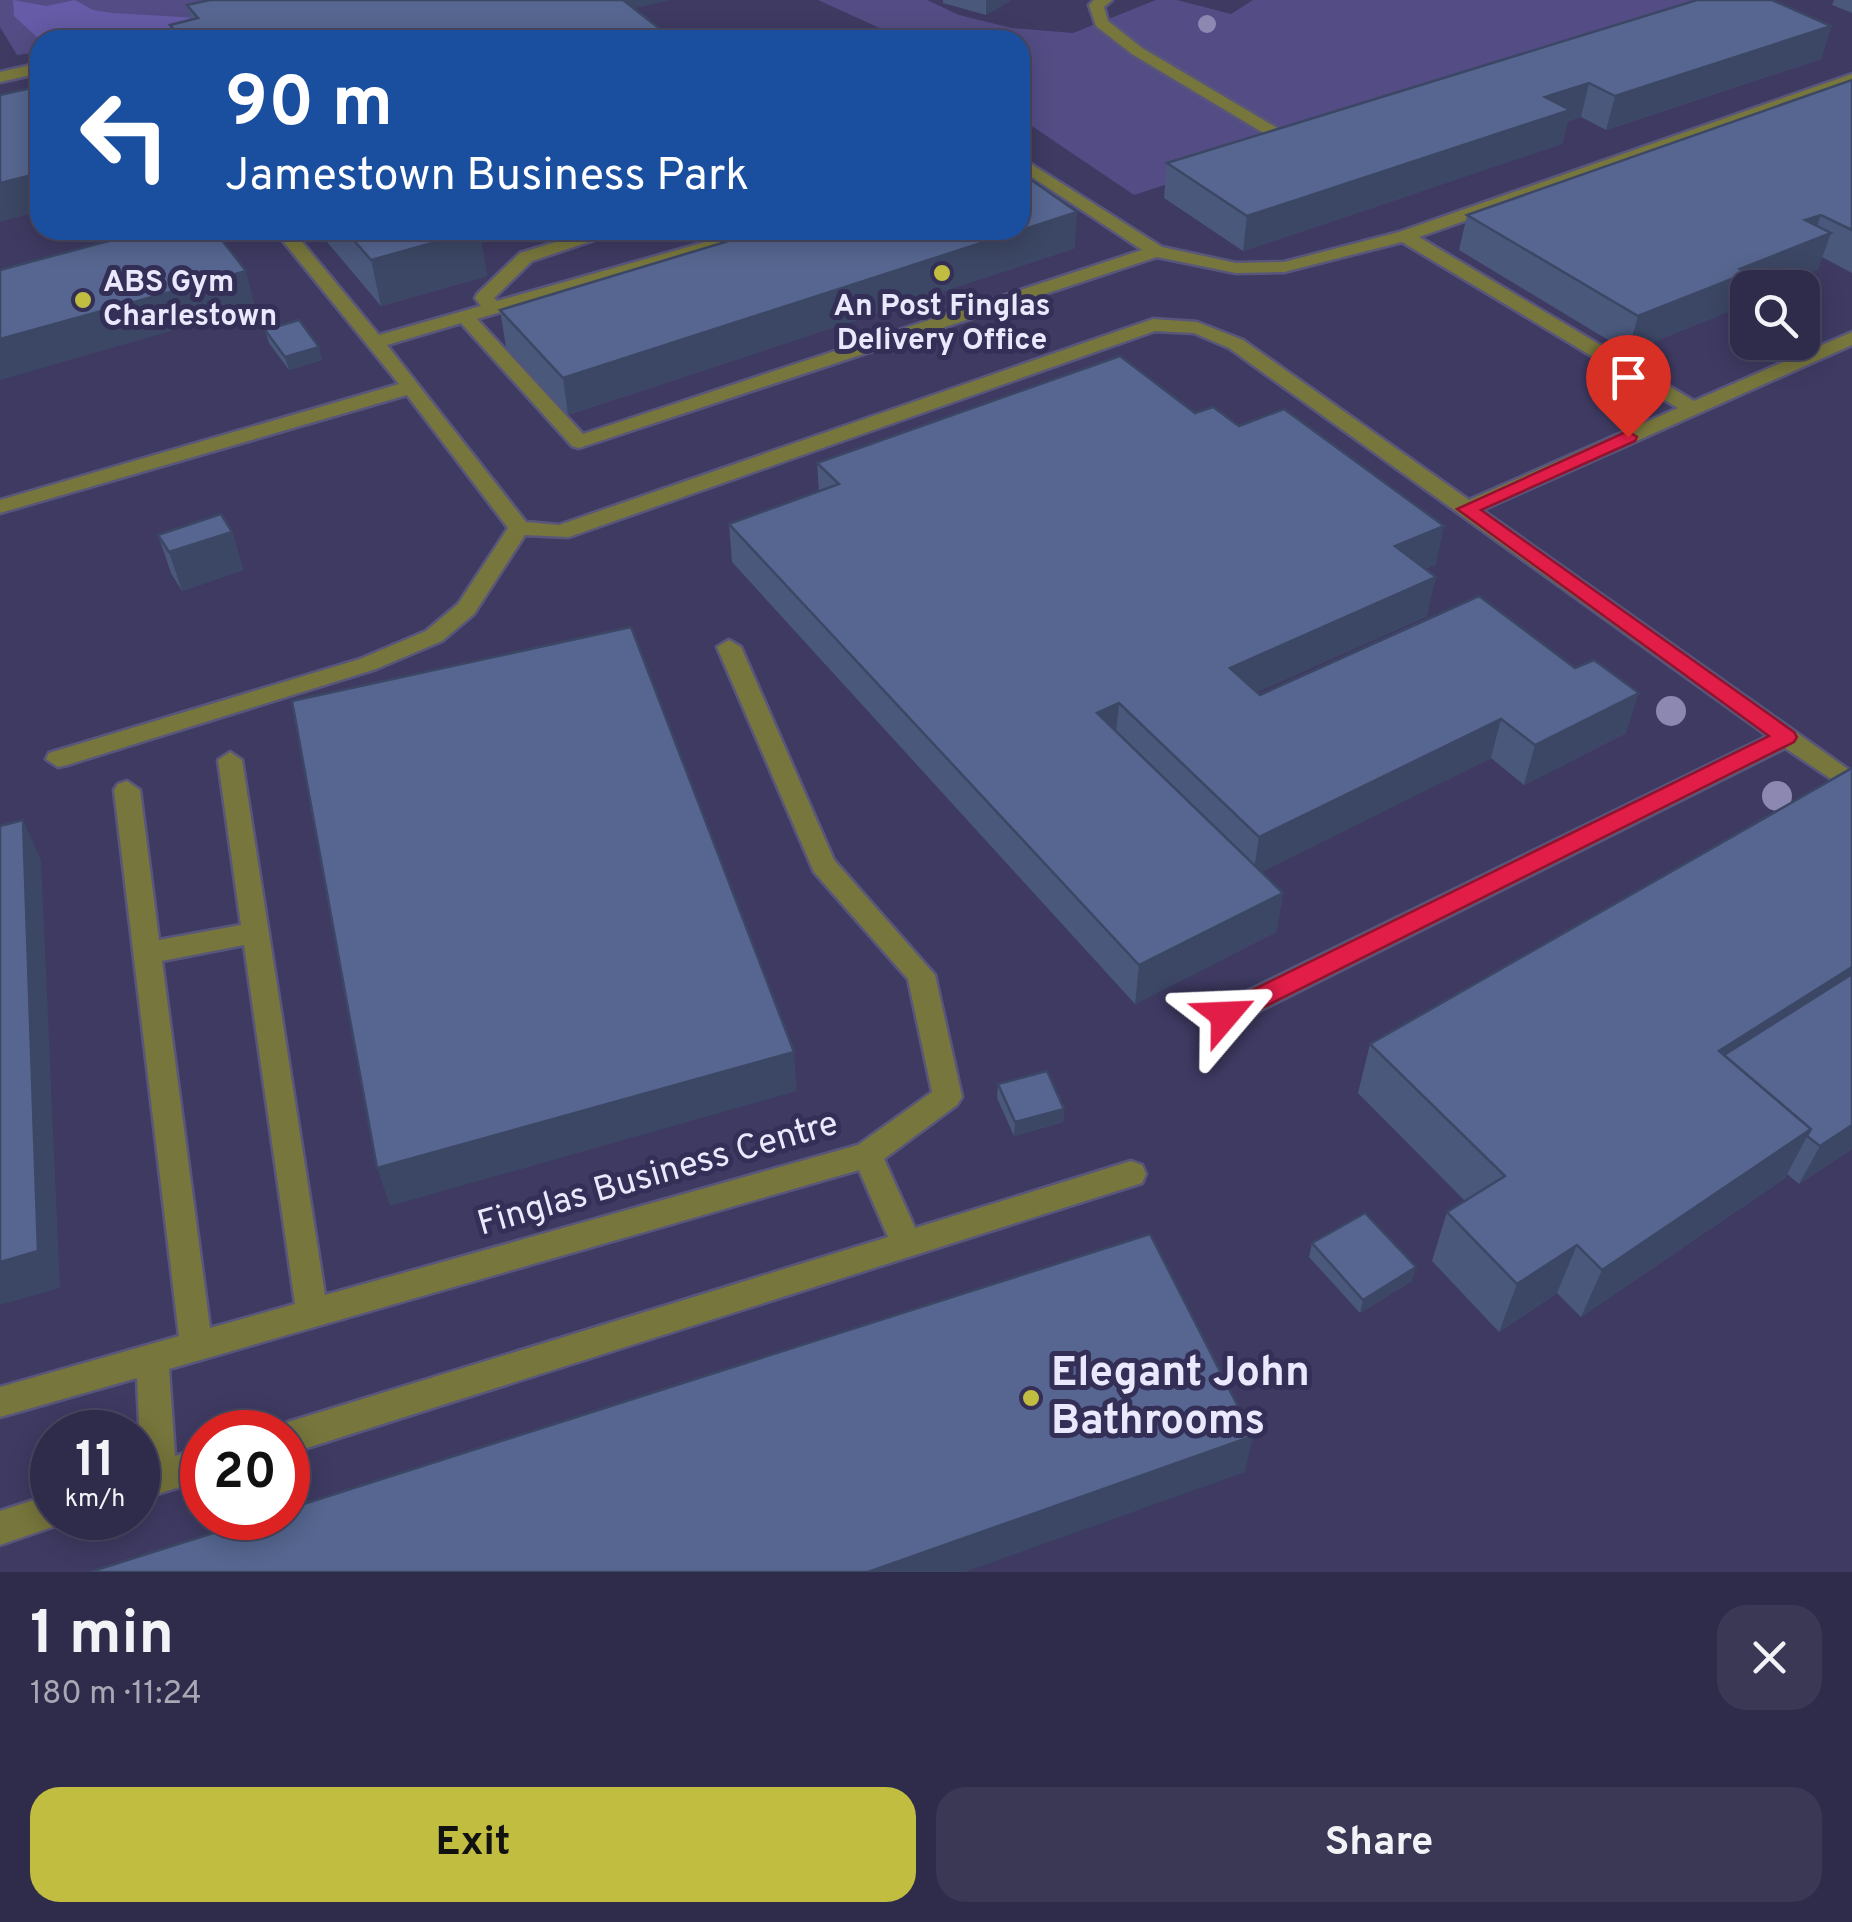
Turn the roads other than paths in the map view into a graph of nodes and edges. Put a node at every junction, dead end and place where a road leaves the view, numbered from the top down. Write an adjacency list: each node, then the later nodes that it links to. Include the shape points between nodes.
1 (1105, 0): 5 (street, via 1096,5 1101,23)
2 (30, 70): 3 (street)
3 (0, 77)
4 (1852, 79): 7 (street)
5 (1278, 135)
6 (1030, 169): 11 (street)
7 (1404, 236): 11 (street, via 1284,267 1236,268); 17 (street)
8 (291, 240): 15 (street)
9 (582, 240): 12 (street, via 526,257 484,298)
10 (732, 240): 12 (street)
11 (1156, 252): 13 (street, via 580,442)
12 (493, 308): 13 (street)
13 (464, 316): 15 (street)
14 (1852, 338): 17 (street)
15 (374, 342): 16 (street)
16 (411, 387): 18 (street); 20 (street)
17 (1692, 408): 19 (street)
18 (0, 507)
19 (1467, 509): 20 (street, via 1236,344 1197,328 1153,325 561,532); 22 (street)
20 (519, 528): 23 (street, via 466,609 434,636 368,664)
21 (729, 646): 30 (street, Finglas Business Centre, via 823,865 921,975 947,1097)
22 (1786, 737): 25 (street); 29 (street)
23 (58, 759)
24 (230, 760): 27 (street)
25 (1852, 784)
26 (126, 790): 28 (street)
27 (255, 933): 28 (street); 33 (street)
28 (147, 953): 34 (street)
29 (1225, 1015)
30 (867, 1155): 32 (street); 33 (street, Finglas Business Centre)
31 (1131, 1174): 32 (street)
32 (907, 1244): 38 (street)
33 (312, 1313): 34 (street, Finglas Business Centre)
34 (196, 1346): 35 (street, Finglas Business Centre)
35 (152, 1359): 36 (street, Finglas Business Centre); 37 (street)
36 (0, 1402)
37 (150, 1410)
38 (310, 1431)
39 (30, 1518): 40 (street)
40 (0, 1528)

